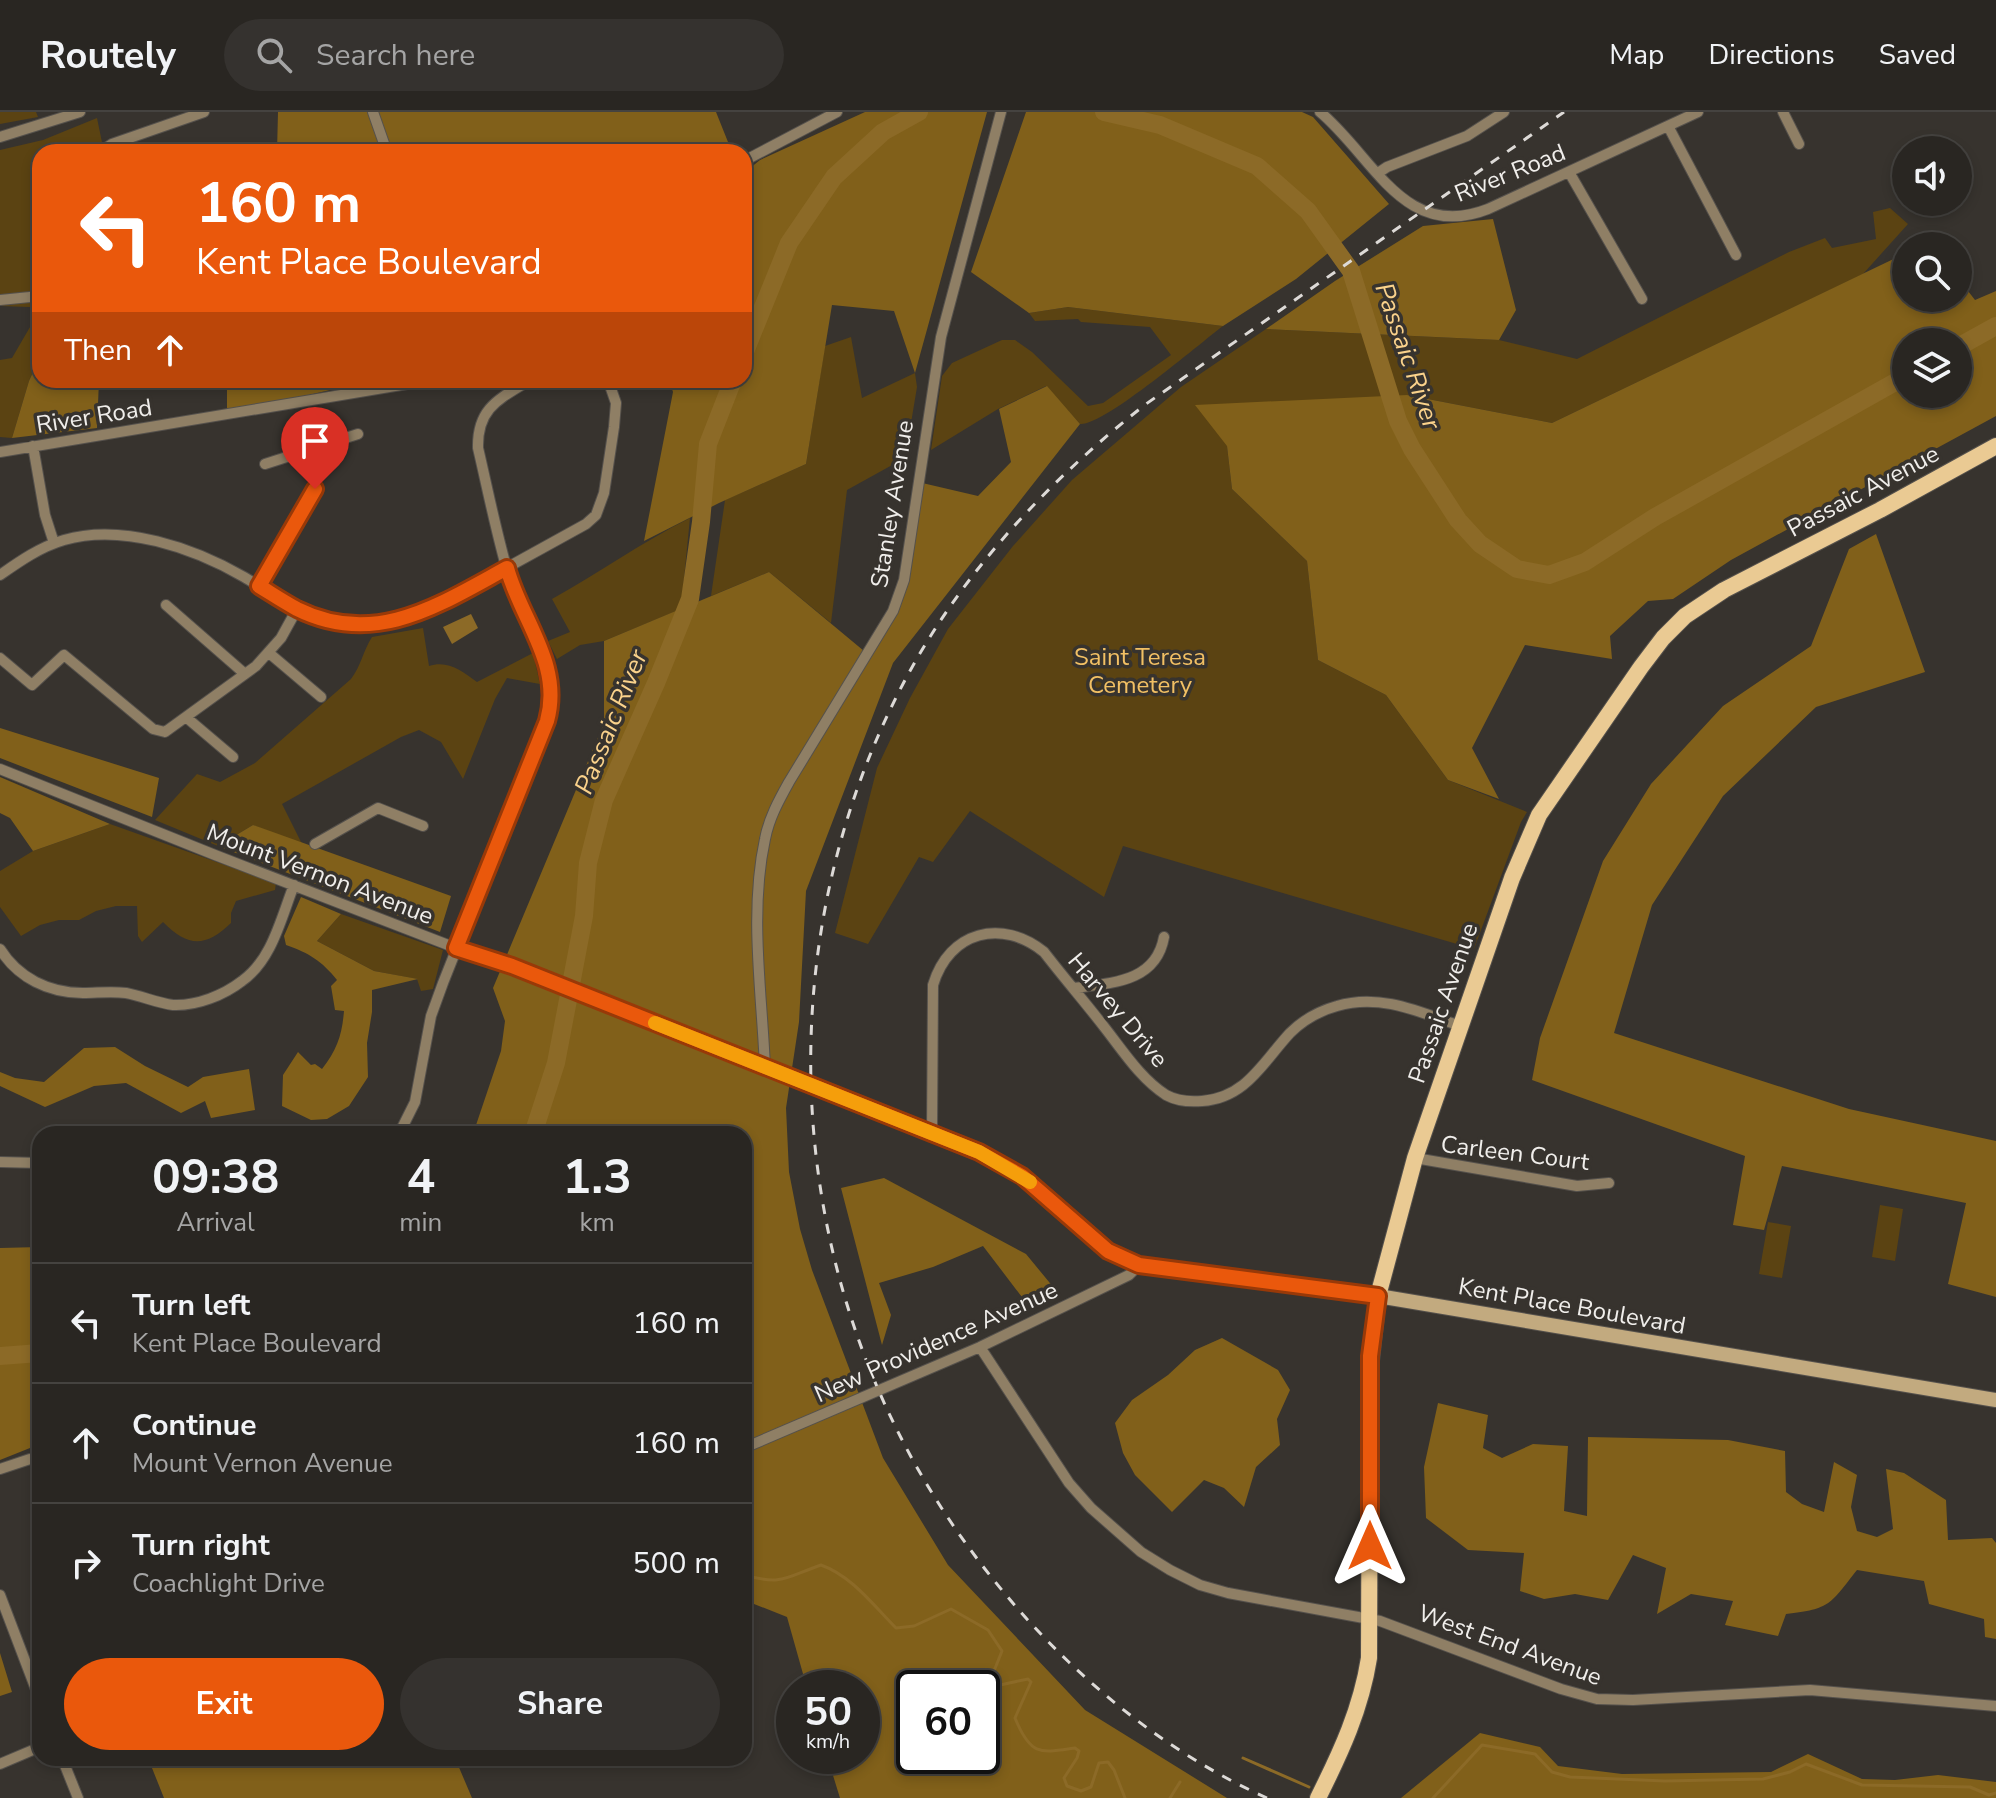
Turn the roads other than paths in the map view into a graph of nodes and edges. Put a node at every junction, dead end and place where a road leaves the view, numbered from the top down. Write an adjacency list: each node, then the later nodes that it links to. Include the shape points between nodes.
1 (80, 112): 11 (street)
2 (204, 112): 12 (street)
3 (373, 112): 13 (street)
4 (837, 112): 15 (street)
5 (1320, 112): 17 (street, River Road)
6 (1504, 112): 17 (street, via 1467,136)
7 (1698, 112): 10 (street, River Road)
8 (1783, 112): 14 (street)
9 (999, 117): 52 (street, Stanley Avenue, via 941,337 904,580 893,611 789,782 765,836 758,922)
10 (1668, 126): 16 (street, River Road); 18 (street)
11 (0, 137)
12 (112, 144)
13 (384, 144)
14 (1799, 144)
15 (752, 157)
16 (1569, 172): 17 (street, River Road, via 1475,214 1448,218 1415,208); 20 (street)
17 (1378, 173)
18 (1736, 255)
19 (32, 297): 21 (street)
20 (1642, 299)
21 (0, 300)
22 (383, 388): 26 (street, River Road)
23 (517, 388): 32 (street, via 493,403 478,437)
24 (611, 388): 32 (street, via 616,412 600,508 586,524)
25 (358, 434): 28 (street)
26 (33, 446): 29 (street, River Road); 31 (street)
27 (1996, 446): 51 (main road, Passaic Avenue, via 1724,590 1663,638 1539,815)
28 (306, 451): 30 (street); 34 (street, via 315,489)
29 (0, 452)
30 (265, 464)
31 (54, 543): 33 (street); 34 (street, via 91,535 147,541 207,558)
32 (507, 568): 36 (street, via 421,613 394,621 352,624); 48 (street, via 515,597 547,661 551,703)
33 (0, 575)
34 (259, 586): 36 (street)
35 (166, 605): 39 (street)
36 (297, 609): 37 (street)
37 (269, 653): 39 (street); 40 (street)
38 (0, 658): 41 (street, via 32,685 64,655 153,729 169,731)
39 (245, 674): 41 (street)
40 (321, 697)
41 (187, 718): 42 (street)
42 (233, 757)
43 (0, 769): 46 (street, Mount Vernon Avenue)
44 (423, 826): 45 (street, via 378,808)
45 (315, 844)
46 (294, 885): 48 (street, Mount Vernon Avenue); 49 (street, via 256,969 218,995 192,1003 175,1005 126,993 55,991 19,973)
47 (1164, 937): 50 (street, via 1157,959 1141,973)
48 (456, 948): 52 (street, Mount Vernon Avenue); 53 (street, via 431,1016 415,1102)
49 (0, 949)
50 (1074, 988): 51 (street, Harvey Drive, via 1141,1073 1170,1097 1187,1101 1212,1100 1236,1091 1298,1026 1336,1006 1386,1002); 54 (street, Harvey Drive, via 1044,952 1014,935 974,937 946,956 933,985)
51 (1460, 1026): 55 (main road, Passaic Avenue)
52 (765, 1068): 54 (street, Mount Vernon Avenue)
53 (403, 1126)
54 (932, 1134): 59 (street, Mount Vernon Avenue, via 1022,1176 1108,1251)
55 (1415, 1158): 58 (street, Carleen Court, via 1577,1186); 60 (main road, Passaic Avenue)
56 (0, 1162): 57 (street)
57 (32, 1163)
58 (1609, 1183)
59 (1139, 1265): 60 (street, Kent Place Boulevard); 61 (street, New Providence Avenue, via 1129,1275)
60 (1378, 1296): 62 (street, Kent Place Boulevard); 67 (main road, Passaic Avenue, via 1370,1370)
61 (980, 1347): 63 (street, New Providence Avenue); 67 (street, West End Avenue, via 1069,1483 1141,1552 1200,1585 1228,1593)
62 (1996, 1400)
63 (752, 1445)
64 (30, 1459): 65 (street)
65 (0, 1469)
66 (0, 1595): 68 (street)
67 (1370, 1617): 69 (street, West End Avenue, via 1597,1699 1810,1690); 74 (main road, Passaic Avenue, via 1360,1704)
68 (32, 1679)
69 (1996, 1706)
70 (32, 1750): 71 (street)
71 (0, 1764)
72 (65, 1766): 73 (street)
73 (78, 1798)
74 (1318, 1798)

